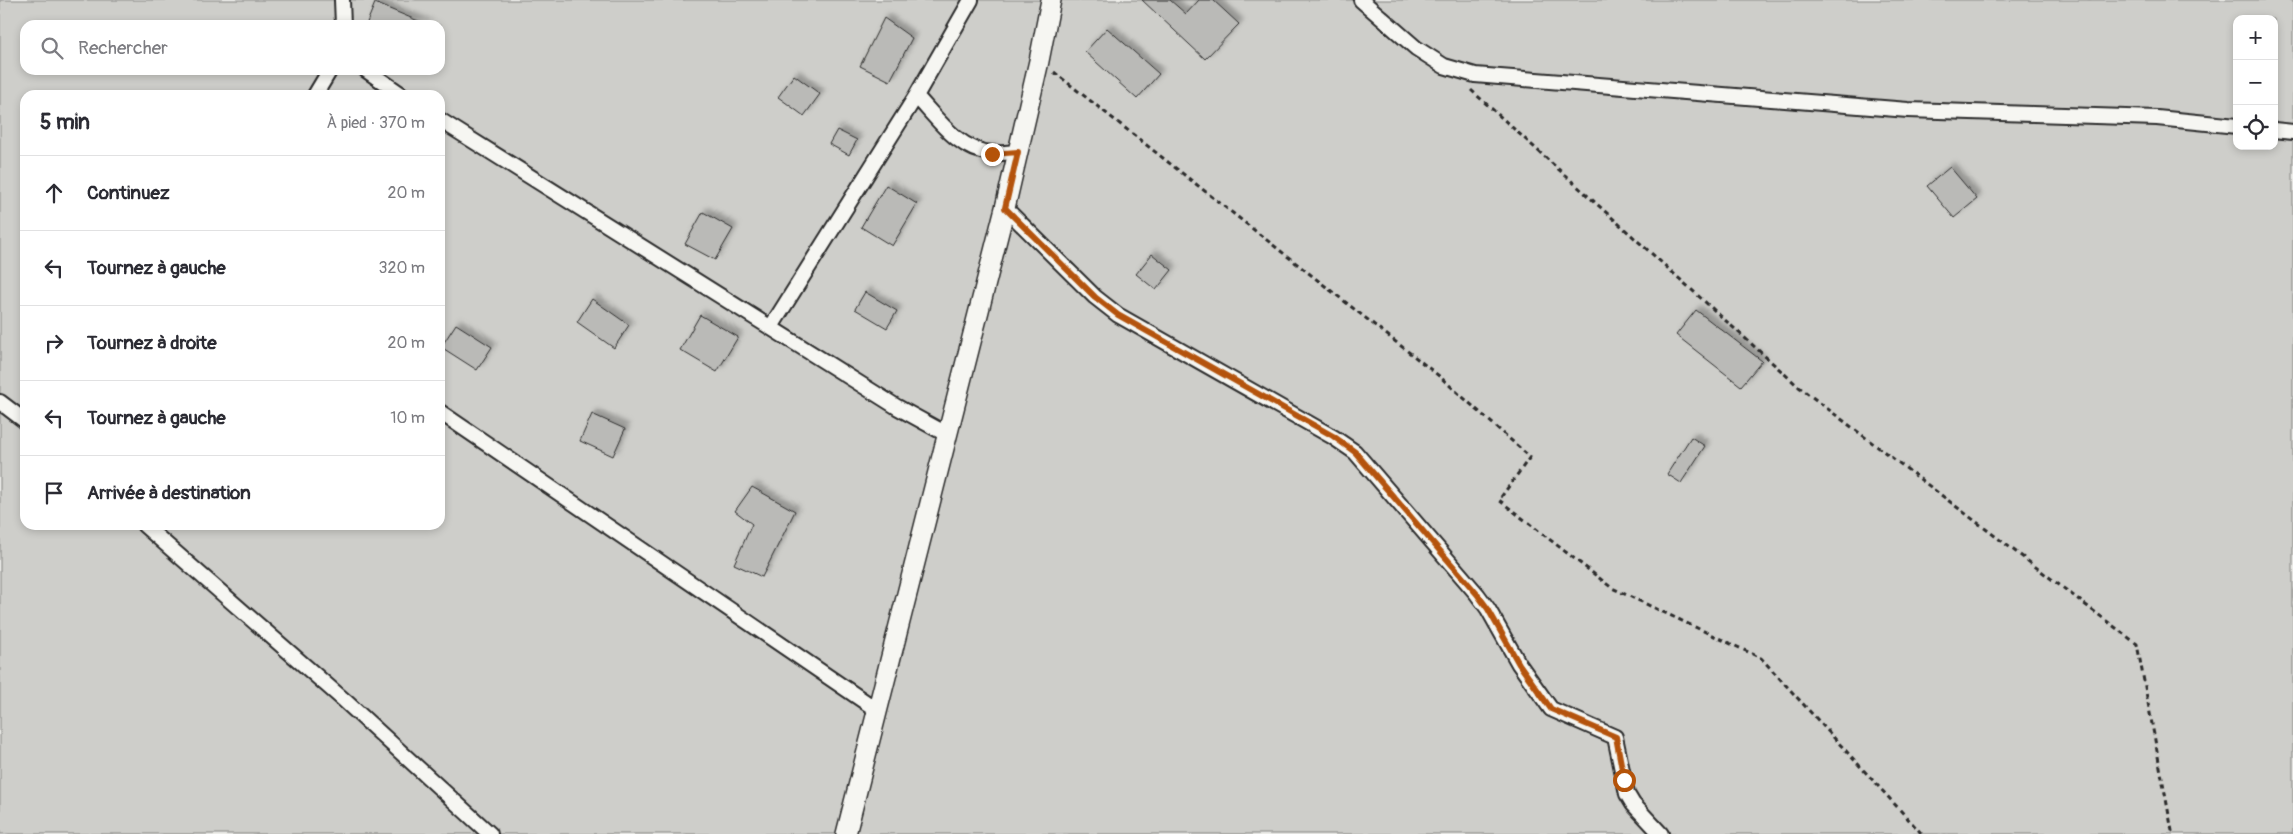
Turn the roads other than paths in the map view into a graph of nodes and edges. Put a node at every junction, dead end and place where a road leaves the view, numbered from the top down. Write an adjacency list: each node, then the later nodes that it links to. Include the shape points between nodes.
1 (342, 0): 5 (street)
2 (971, 0): 10 (street)
3 (1051, 0): 15 (street)
4 (1361, 0): 12 (street, via 1416,48 1444,66 1474,76 1908,110 2157,118)
5 (343, 20)
6 (327, 75): 8 (street)
7 (373, 75): 9 (street)
8 (318, 90)
9 (395, 90)
10 (916, 96): 15 (street, via 960,141 974,150 992,154); 17 (street)
11 (445, 123): 17 (street)
12 (2233, 126)
13 (2278, 130): 14 (street)
14 (2293, 132)
15 (1018, 152): 16 (street)
16 (1005, 208): 21 (street); 26 (street, via 1095,297 1118,315 1333,436 1355,452 1477,594 1519,664 1551,709 1616,737 1627,794 1632,804)
17 (770, 328): 21 (street)
18 (0, 402): 20 (street)
19 (445, 415): 23 (street)
20 (20, 416)
21 (948, 435): 23 (street)
22 (150, 530): 24 (street, via 345,701)
23 (877, 710): 25 (street)
24 (490, 834)
25 (846, 834)
26 (1661, 834)

